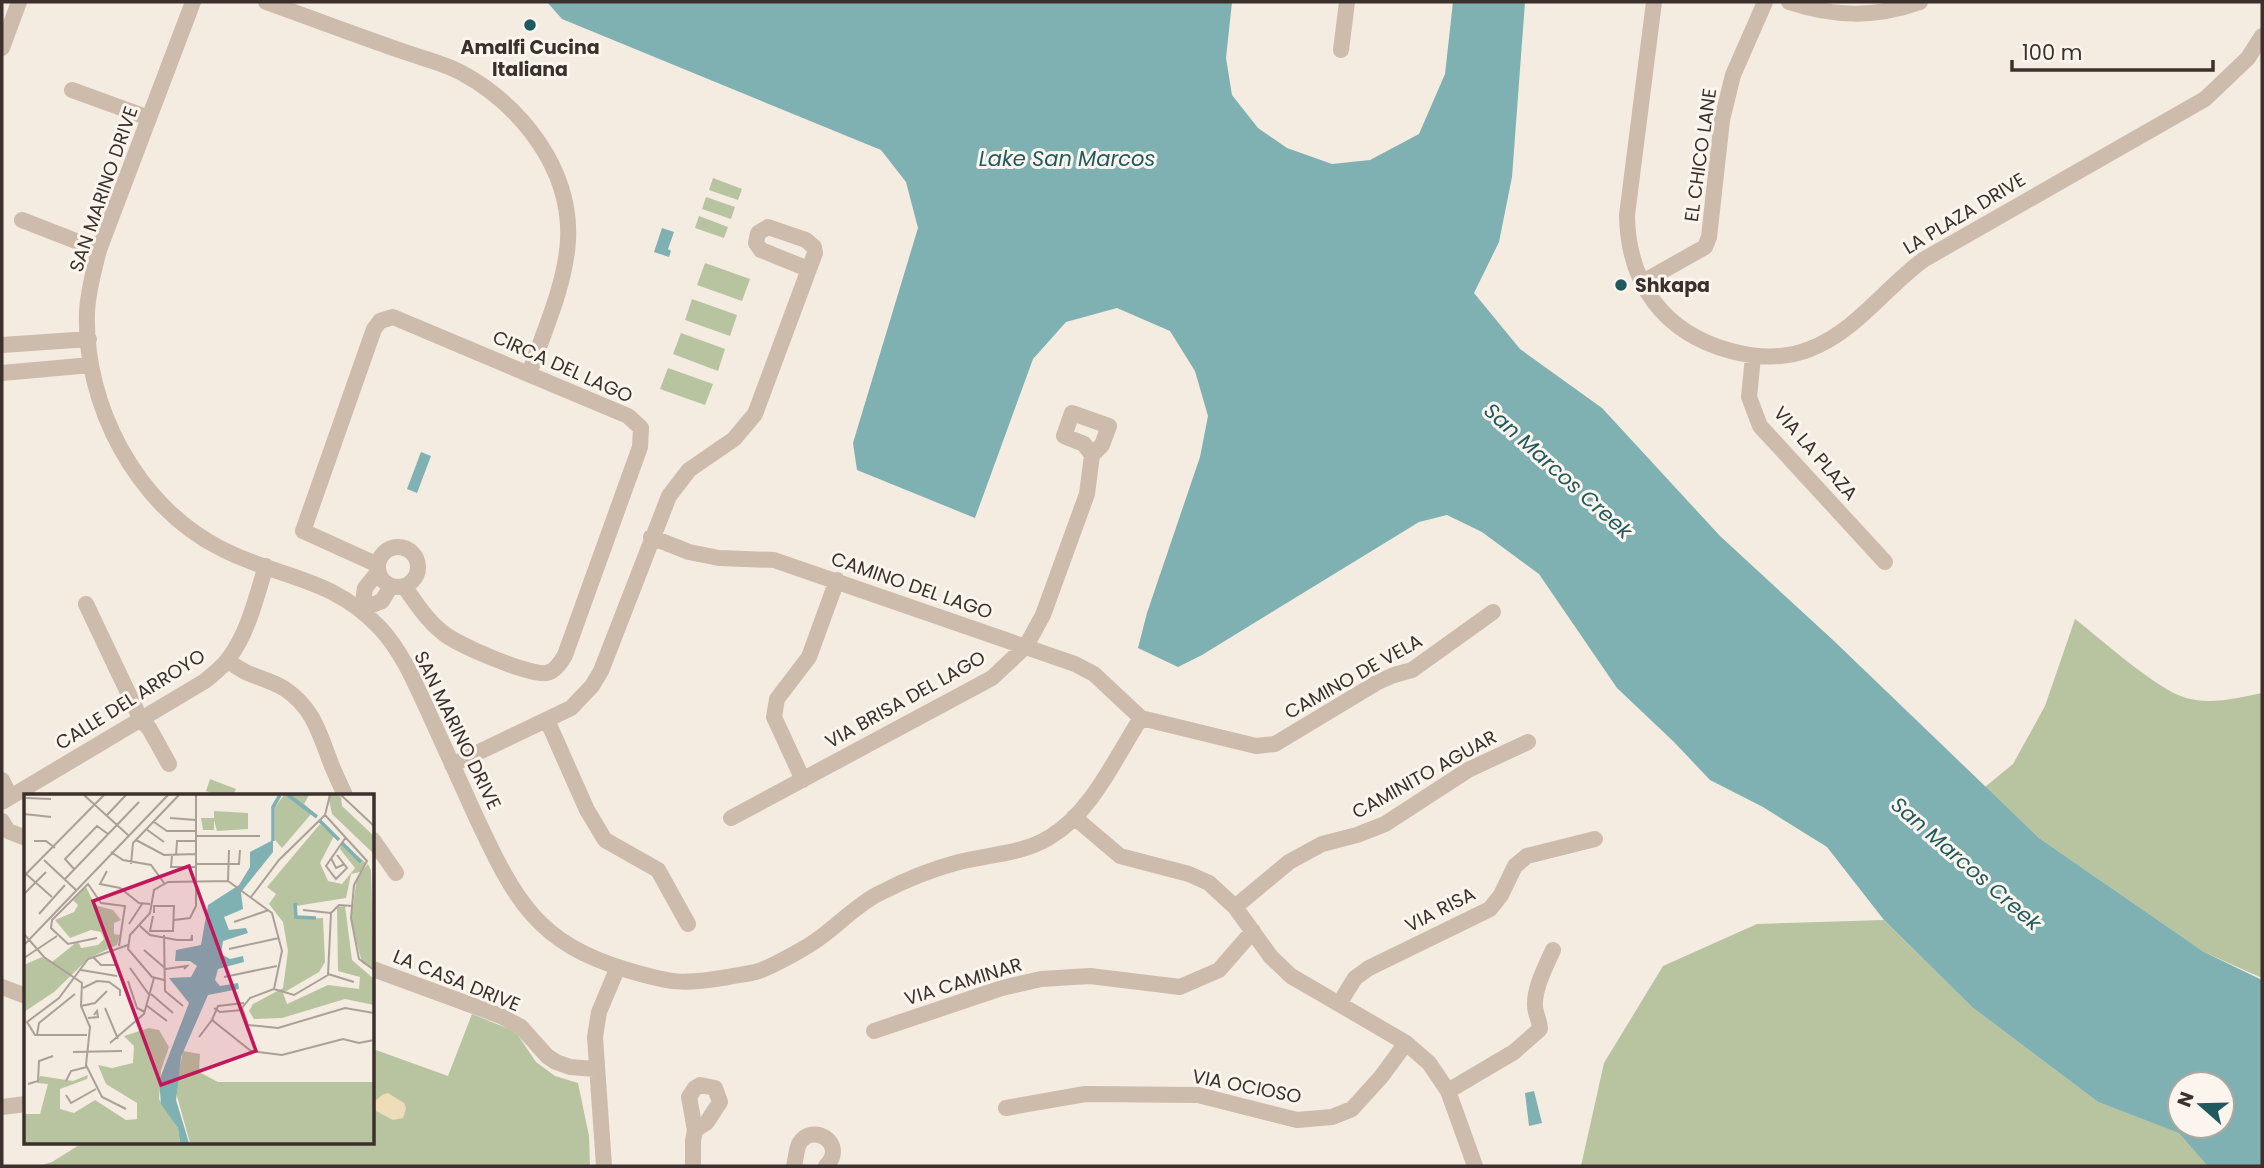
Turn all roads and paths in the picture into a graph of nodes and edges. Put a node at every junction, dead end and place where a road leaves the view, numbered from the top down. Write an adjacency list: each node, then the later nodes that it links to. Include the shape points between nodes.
1 (19, 2): 10 (street)
2 (193, 2): 13 (street, SAN MARINO DRIVE)
3 (266, 2): 23 (street, via 461,73 504,102 533,134 548,156 563,194 568,240 561,280)
4 (1347, 2): 11 (street)
5 (1654, 2): 17 (street, LA PLAZA DRIVE, via 1627,215 1627,236)
6 (1765, 2): 17 (street, EL CHICO LANE, via 1733,75 1722,120 1705,247)
7 (1789, 2): 8 (street, via 1836,13 1893,11)
8 (1920, 2)
9 (2262, 36): 20 (street, LA PLAZA DRIVE, via 2248,58 2205,99 1923,260 1899,277 1850,327 1811,349)
10 (2, 48)
11 (1341, 50)
12 (72, 90): 13 (street)
13 (149, 118): 15 (street, SAN MARINO DRIVE)
14 (22, 220): 15 (street)
15 (99, 250): 18 (street, SAN MARINO DRIVE, via 87,311)
16 (808, 269): 25 (street, via 755,414 734,439 689,470 668,496)
17 (1641, 283): 20 (street, LA PLAZA DRIVE, via 1676,326 1707,345)
18 (89, 339): 19 (street); 21 (street, SAN MARINO DRIVE)
19 (2, 345)
20 (1753, 357): 26 (street, VIA LA PLAZA, via 1749,397 1760,426)
21 (91, 365): 22 (street); 27 (street, SAN MARINO DRIVE, via 94,385 120,449 149,489 204,539)
22 (2, 373)
23 (529, 374): 28 (street, CIRCA DEL LAGO, via 393,317 380,321 303,531); 30 (street, CIRCA DEL LAGO, via 628,416 641,428 640,447 565,655 548,673 534,673 454,642)
24 (1092, 455): 34 (street, VIA BRISA DEL LAGO, via 1087,494 1043,615)
25 (651, 537): 29 (street, CAMINO DEL LAGO, via 689,552 774,560); 38 (street, via 601,671 571,708)
26 (1885, 562)
27 (266, 566): 32 (street, SAN MARINO DRIVE, via 332,590); 35 (street, CALLE DEL ARROYO, via 247,624)
28 (378, 568): 30 (street, CIRCA DEL LAGO, via 385,583); 30 (street, via 389,549 408,550 417,560 417,573 410,583); 32 (street, via 365,588)
29 (837, 580): 34 (street, CAMINO DEL LAGO); 43 (street, via 809,657 777,699 774,717)
30 (398, 586): 32 (street, via 382,601)
31 (86, 604): 37 (street)
32 (362, 609): 41 (street, SAN MARINO DRIVE, via 386,634 411,675)
33 (1493, 612): 36 (street, CAMINO DE VELA, via 1412,670 1378,682 1275,744 1256,746)
34 (1026, 646): 36 (street, CAMINO DEL LAGO, via 1094,674); 43 (street, VIA BRISA DEL LAGO, via 992,678)
35 (228, 660): 37 (street, CALLE DEL ARROYO, via 205,681); 44 (street, via 243,672 285,689 307,709 319,727)
36 (1141, 718): 46 (street, SAN MARINO DRIVE)
37 (141, 720): 40 (street); 45 (street, CALLE DEL ARROYO)
38 (547, 720): 41 (street); 54 (street, via 587,810 606,840 658,870)
39 (1528, 742): 53 (street, CAMINITO AGUAR, via 1468,770 1385,824 1322,844 1289,862)
40 (169, 764)
41 (452, 765): 57 (street, SAN MARINO DRIVE, via 519,901 566,943)
42 (2, 780): 45 (street)
43 (803, 780): 47 (street, VIA BRISA DEL LAGO)
44 (345, 794)
45 (6, 799)
46 (1074, 817): 53 (street, via 1120,856 1189,874 1209,883); 57 (street, SAN MARINO DRIVE, via 1053,836 1028,848 958,862 878,894 818,939 759,971 691,983)
47 (731, 818)
48 (2, 821): 49 (street, via 8,831)
49 (24, 837)
50 (1595, 839): 61 (street, VIA RISA, via 1527,856 1514,866 1490,909 1369,968 1355,978)
51 (374, 840): 52 (street)
52 (396, 873)
53 (1235, 907): 55 (street)
54 (688, 924)
55 (1253, 932): 61 (street, via 1292,976); 62 (street, VIA CAMINAR, via 1219,970 1180,987 1090,976 1041,979)
56 (1553, 950): 65 (street, via 1535,996 1540,1029 1514,1052)
57 (618, 967): 64 (street, via 600,1012)
58 (374, 969): 64 (street, LA CASA DRIVE, via 501,1016 521,1027 556,1062)
59 (2, 986): 60 (street)
60 (24, 995)
61 (1339, 1004): 63 (street)
62 (874, 1031)
63 (1406, 1043): 65 (street, via 1429,1062); 68 (street, VIA OCIOSO, via 1352,1109 1332,1117 1297,1120 1198,1095 1086,1094)
64 (595, 1069): 70 (street)
65 (1448, 1091): 74 (street)
66 (24, 1104): 67 (street)
67 (2, 1107)
68 (1006, 1108)
69 (695, 1130): 71 (street)
70 (604, 1166)
71 (693, 1166)
72 (794, 1166): 73 (street, via 799,1143 815,1134 826,1138 832,1147)
73 (826, 1166)
74 (1475, 1166)

